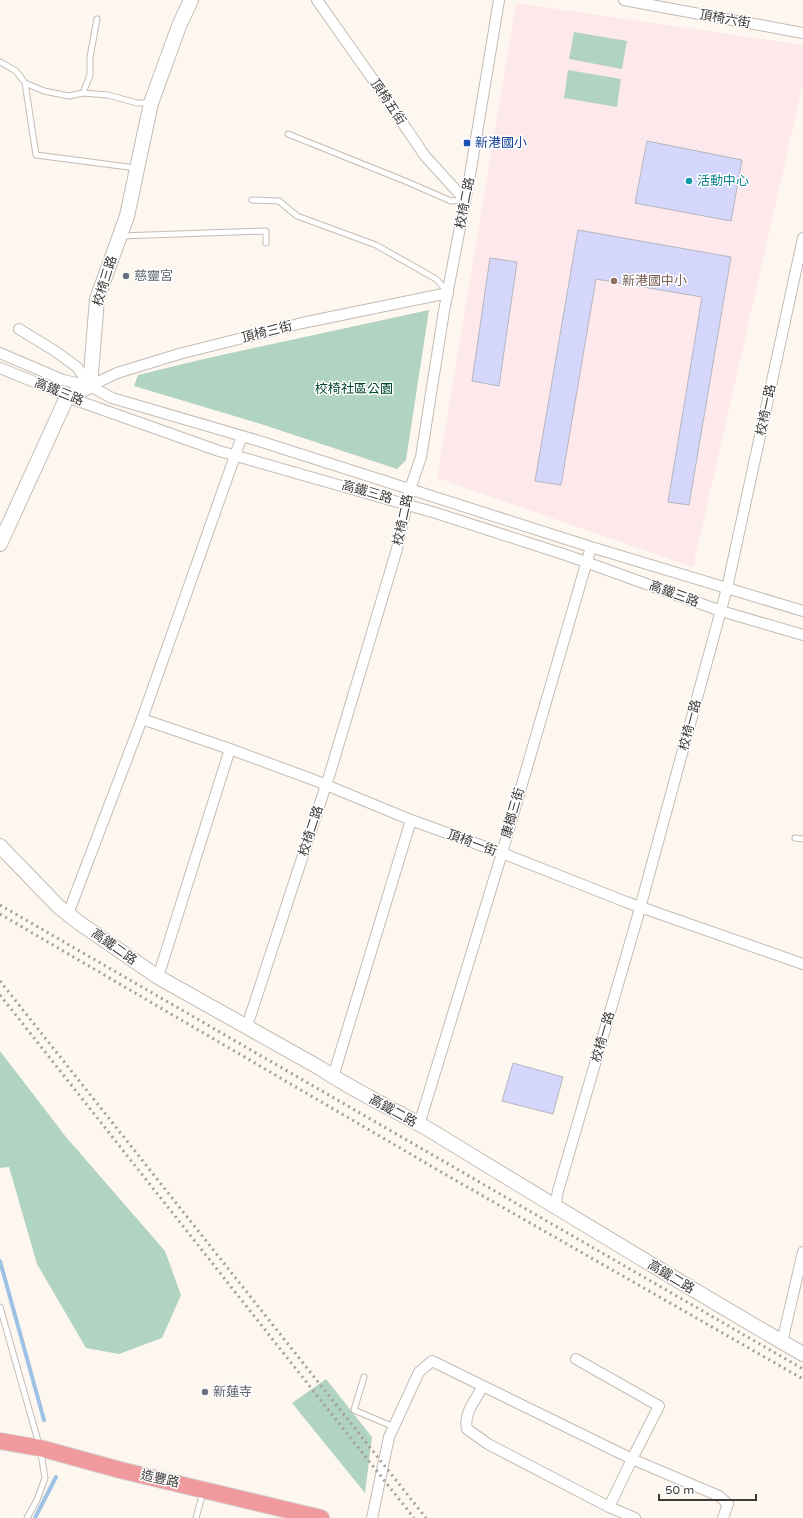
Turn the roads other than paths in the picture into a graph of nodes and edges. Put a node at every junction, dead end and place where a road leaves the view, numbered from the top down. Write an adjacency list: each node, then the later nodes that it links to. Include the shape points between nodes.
1 (191, 0): 10 (street, 校椅三路, via 179,26)
2 (317, 0): 14 (street, 頂椅五街, via 425,156)
3 (499, 0): 14 (street, 校椅二路)
4 (624, 0): 6 (street, 頂椅六街)
5 (97, 19): 9 (lane, via 90,56 90,75)
6 (803, 33)
7 (0, 62): 8 (lane, via 16,71)
8 (26, 83): 9 (lane, via 44,91 69,96); 12 (lane, via 36,155)
9 (83, 93): 10 (lane)
10 (152, 103): 12 (street, 校椅三路)
11 (288, 134): 14 (lane, via 451,201)
12 (137, 168): 15 (street, 校椅三路)
13 (252, 200): 18 (lane, via 279,201 297,216 376,245 436,279)
14 (465, 200): 18 (street, 校椅二路)
15 (120, 236): 17 (lane, via 266,231); 22 (street, 校椅三路, via 97,299)
16 (803, 238): 31 (street, 校椅一路)
17 (266, 243)
18 (448, 293): 22 (street, 頂椅三街, via 302,323 187,352 117,373); 26 (street, 校椅二路, via 421,458)
19 (19, 329): 22 (street, via 77,367)
20 (0, 353): 22 (street, 高鐵三路, via 63,380)
21 (0, 368): 23 (street, 高鐵三路)
22 (90, 386): 23 (street); 24 (street, 高鐵三路, via 112,398)
23 (67, 397): 25 (street, 高鐵三路); 28 (street)
24 (242, 436): 25 (street); 26 (street, 高鐵三路)
25 (234, 455): 27 (street, 高鐵三路); 35 (street)
26 (410, 489): 27 (street, 校椅二路); 29 (street, 高鐵三路)
27 (407, 504): 30 (street, 高鐵三路); 37 (street, 校椅二路, via 397,549)
28 (0, 544)
29 (591, 547): 30 (street, 康榔三街); 31 (street, 高鐵三路)
30 (586, 562): 32 (street, 高鐵三路); 42 (street, 康榔三街)
31 (727, 588): 32 (street, 校椅一路); 33 (street, 高鐵三路)
32 (721, 611): 34 (street, 高鐵三路); 43 (street, 校椅一路)
33 (803, 611)
34 (803, 635)
35 (142, 719): 36 (street, 頂椅一街); 44 (street)
36 (230, 749): 37 (street, 頂椅一街); 46 (street)
37 (326, 786): 38 (street, 頂椅一街); 47 (street, 校椅二路)
38 (411, 820): 42 (street, 頂椅一街); 48 (street)
39 (795, 838): 40 (lane)
40 (803, 839)
41 (0, 846): 44 (street, 高鐵二路)
42 (502, 854): 43 (street, 頂椅一街); 49 (street, 康榔三街)
43 (641, 907): 45 (street, 頂椅一街); 50 (street, 校椅一路)
44 (68, 914): 46 (street, 高鐵二路)
45 (803, 964)
46 (158, 977): 47 (street, 高鐵二路)
47 (247, 1026): 48 (street, 高鐵二路)
48 (333, 1077): 49 (street, 高鐵二路)
49 (419, 1125): 50 (street, 高鐵二路)
50 (555, 1207): 53 (street, 高鐵二路)
51 (803, 1252): 53 (street)
52 (0, 1307): 60 (lane)
53 (782, 1342): 54 (street, 高鐵二路)
54 (803, 1354)
55 (576, 1359): 61 (street, via 660,1406)
56 (364, 1377): 58 (lane, via 354,1410)
57 (484, 1386): 58 (street, via 432,1361 419,1372); 61 (street); 63 (street, via 467,1414 466,1429 488,1444)
58 (394, 1427): 67 (street, via 389,1437)
59 (0, 1441): 60 (main road, 造豐路)
60 (40, 1448): 62 (main road, 造豐路); 64 (lane, via 45,1478)
61 (632, 1459): 63 (street); 69 (street, via 719,1496 728,1504)
62 (203, 1489): 65 (lane); 66 (main road, 造豐路)
63 (609, 1507): 68 (street)
64 (27, 1518)
65 (196, 1518)
66 (321, 1518)
67 (372, 1518)
68 (635, 1518)
69 (723, 1518)

